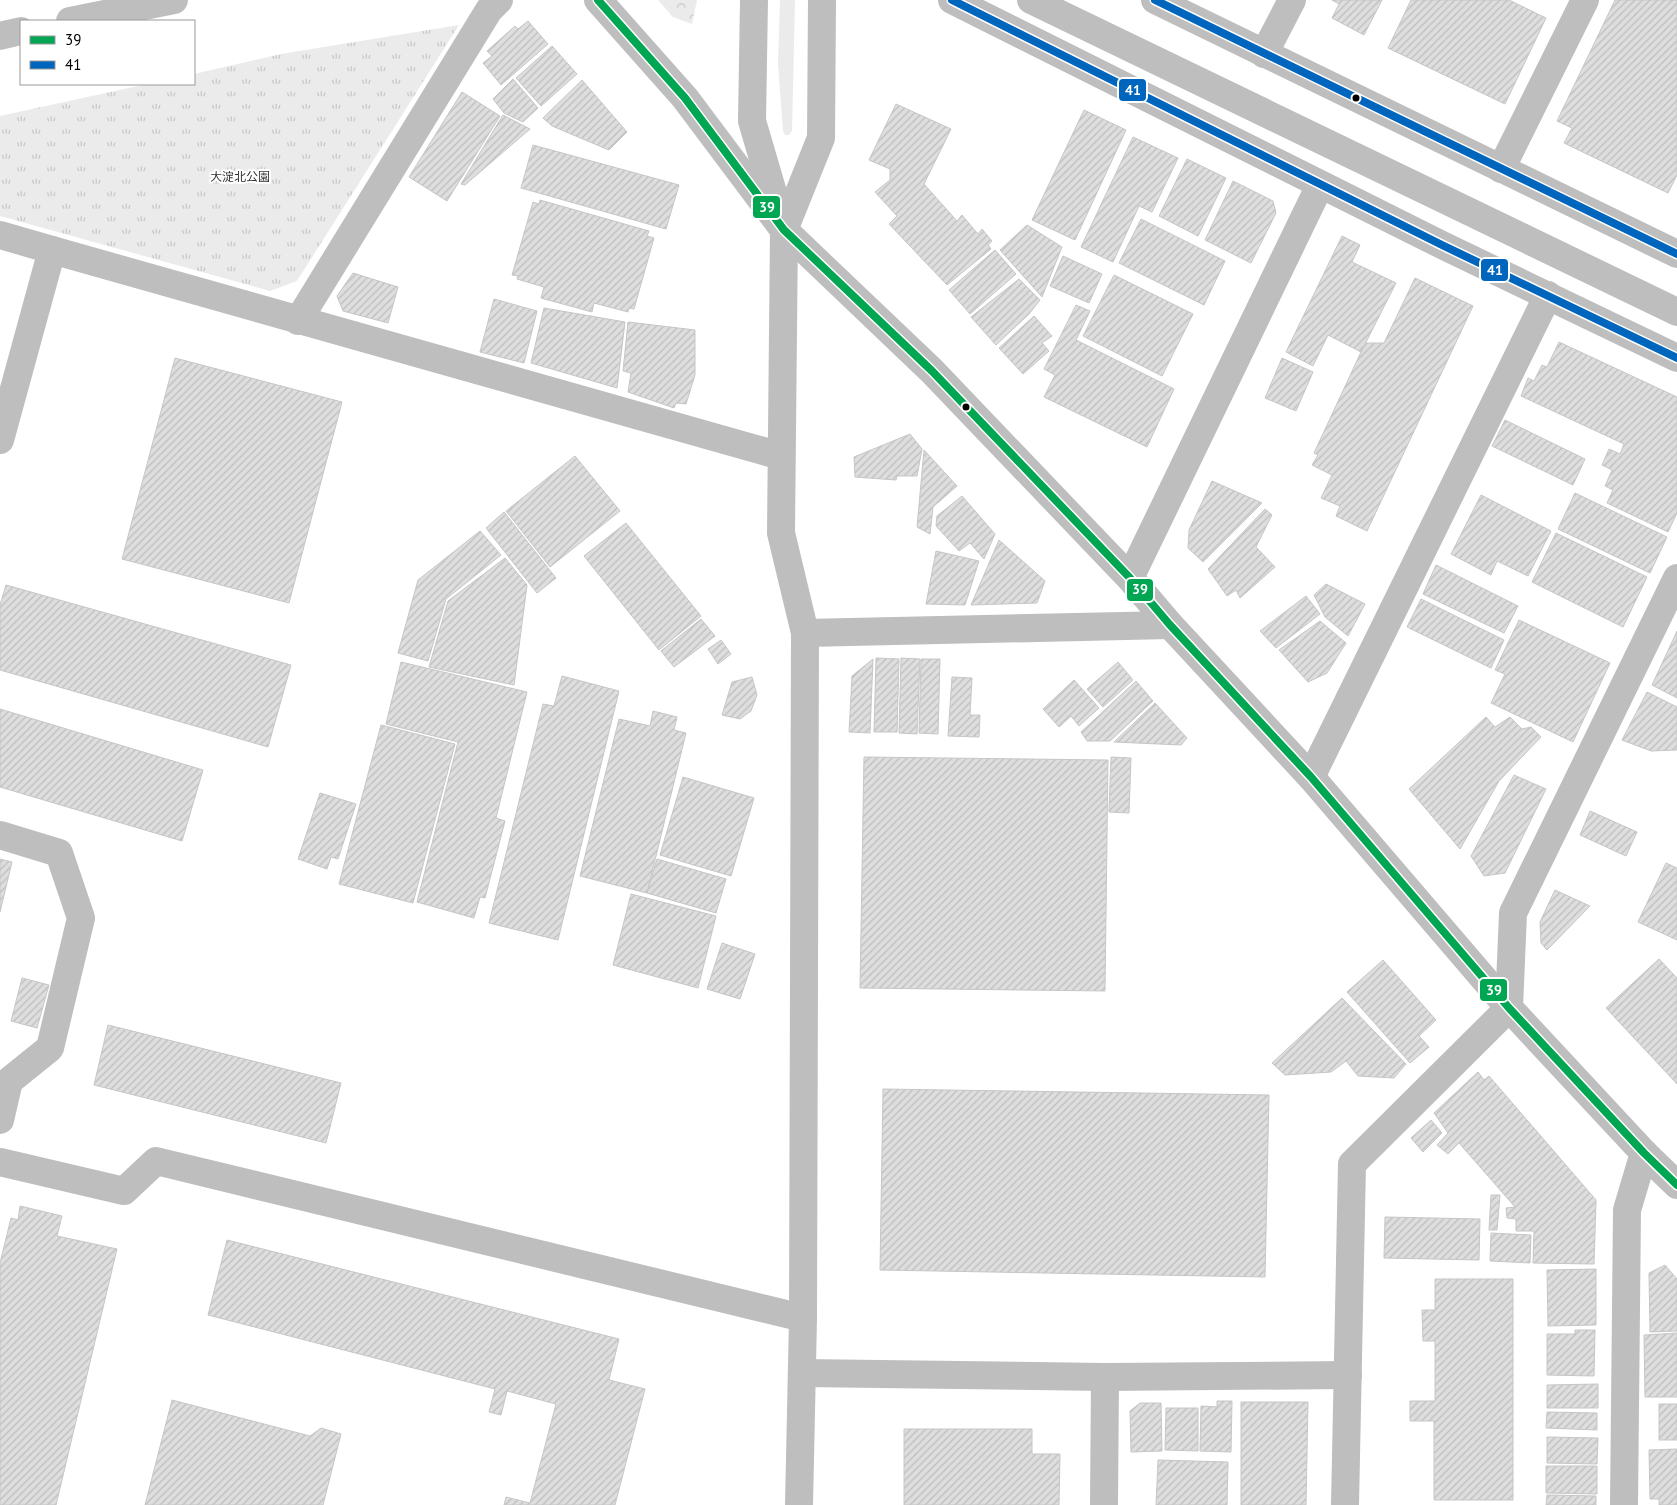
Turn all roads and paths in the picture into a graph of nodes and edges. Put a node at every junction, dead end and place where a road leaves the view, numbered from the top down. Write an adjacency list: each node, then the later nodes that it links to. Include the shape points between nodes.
1 (174, 0): 11 (main road)
2 (498, 0): 23 (main road)
3 (598, 0): 17 (main road, via 685,98)
4 (754, 0): 17 (main road, via 752,121)
5 (822, 0): 17 (main road, via 821,138)
6 (952, 0): 16 (main road)
7 (1030, 0): 22 (main road)
8 (1155, 0): 14 (main road)
9 (1292, 0): 14 (main road)
10 (1586, 0): 15 (main road)
11 (75, 20)
12 (20, 31): 13 (main road)
13 (0, 36)
14 (1264, 54): 15 (main road)
15 (1501, 169): 20 (main road)
16 (1320, 185): 21 (main road); 27 (main road)
17 (784, 230): 26 (main road); 27 (main road, via 932,371)
18 (0, 235): 19 (main road)
19 (52, 250): 23 (main road); 25 (main road)
20 (1677, 254)
21 (1548, 295): 24 (main road); 31 (main road)
22 (1677, 312)
23 (298, 321): 26 (main road)
24 (1677, 358)
25 (0, 440)
26 (781, 456): 30 (main road, via 781,533)
27 (1130, 578): 29 (main road)
28 (1677, 578): 33 (main road, via 1513,913)
29 (1170, 625): 30 (main road); 31 (main road)
30 (805, 633): 38 (main road)
31 (1311, 778): 33 (main road)
32 (0, 834): 34 (main road, via 59,853 81,918 50,1048 9,1081)
33 (1509, 1008): 35 (main road); 40 (main road, via 1352,1164)
34 (0, 1120)
35 (1644, 1153): 37 (main road); 45 (main road, via 1627,1210)
36 (0, 1162): 38 (main road, via 124,1191 156,1162)
37 (1677, 1186)
38 (803, 1318): 39 (main road)
39 (802, 1373): 41 (main road); 42 (main road)
40 (1348, 1376): 41 (main road); 44 (main road)
41 (1105, 1377): 43 (main road)
42 (799, 1505)
43 (1104, 1505)
44 (1345, 1505)
45 (1624, 1505)

